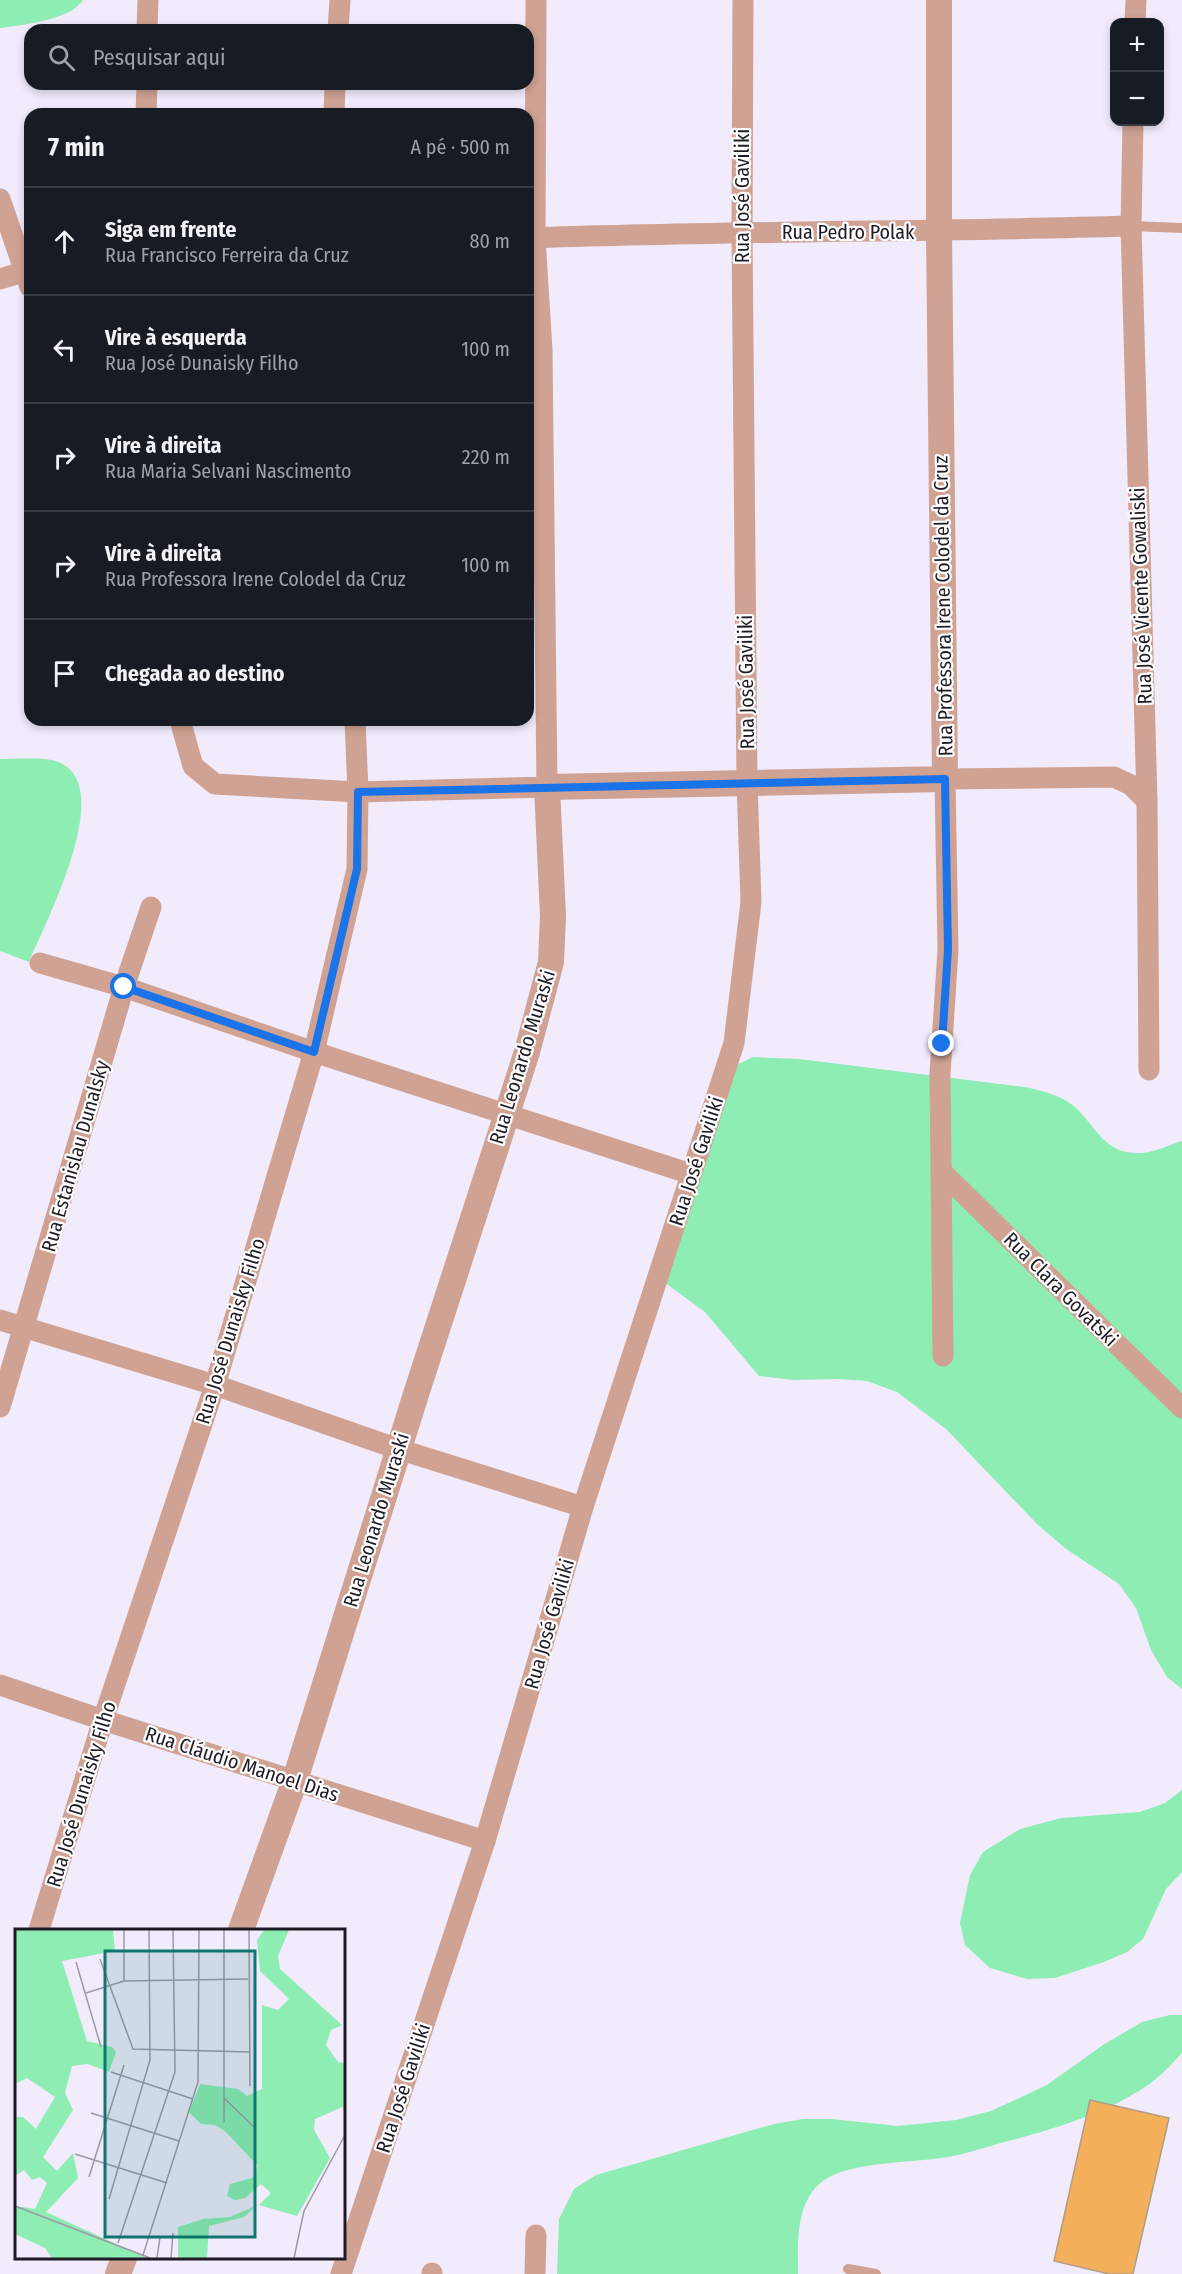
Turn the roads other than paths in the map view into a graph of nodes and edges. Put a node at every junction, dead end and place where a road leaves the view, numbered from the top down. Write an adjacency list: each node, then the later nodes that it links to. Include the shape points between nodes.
1 (148, 0): 8 (street)
2 (340, 0): 9 (street)
3 (536, 0): 14 (street, Rua Leonardo Muraski)
4 (743, 0): 19 (street, Rua José Gaviliki)
5 (939, 0): 20 (street, Rua Professora Irene Colodel da Cruz)
6 (1136, 0): 7 (street)
7 (1135, 18)
8 (147, 24)
9 (338, 24)
10 (147, 90): 12 (street)
11 (336, 90): 13 (street)
12 (146, 108)
13 (334, 108)
14 (534, 119)
15 (1133, 126): 17 (street, Rua José Vicente Gowaliski)
16 (0, 199): 23 (street)
17 (1131, 226): 18 (lane); 20 (street, Rua Pedro Polak); 32 (street, Rua José Vicente Gowaliski)
18 (1182, 228)
19 (741, 232): 20 (street, Rua Pedro Polak); 21 (street, Rua Pedro Polak); 29 (street, Rua José Gaviliki)
20 (939, 232): 28 (street, Rua Professora Irene Colodel da Cruz)
21 (534, 238)
22 (534, 260): 30 (street, Rua Leonardo Muraski, via 542,350)
23 (24, 265)
24 (24, 276): 25 (street)
25 (0, 279)
26 (182, 726): 31 (street, via 193,766 215,784)
27 (355, 726): 31 (street, Rua José Dunaisky Filho)
28 (945, 779): 29 (street); 32 (street, via 1114,777 1131,785); 39 (street, Rua Professora Irene Colodel da Cruz, via 948,950 939,1074)
29 (747, 782): 30 (street); 40 (street, Rua José Gaviliki, via 751,903 734,1043)
30 (547, 787): 31 (street); 38 (street, Rua Leonardo Muraski, via 553,916 551,962)
31 (358, 792): 36 (street, Rua José Dunaisky Filho, via 357,869)
32 (1147, 801): 37 (street, Rua José Vicente Gowaliski)
33 (151, 907): 35 (street, Rua Estanislau Dunalsky)
34 (40, 963): 35 (street)
35 (124, 987): 36 (street); 42 (street, Rua Estanislau Dunalsky)
36 (314, 1052): 38 (street); 44 (street, Rua José Dunaisky Filho)
37 (1149, 1070)
38 (505, 1115): 40 (street); 47 (street, Rua Leonardo Muraski)
39 (941, 1171): 43 (street, Rua Professora Irene Colodel da Cruz); 46 (street, Rua Clara Govatski)
40 (692, 1174): 48 (street, Rua José Gaviliki)
41 (0, 1320): 42 (street)
42 (25, 1327): 44 (street); 45 (street, Rua Estanislau Dunalsky)
43 (943, 1356)
44 (215, 1385): 47 (street); 50 (street, Rua José Dunaisky Filho)
45 (0, 1407)
46 (1182, 1408)
47 (398, 1449): 48 (street); 51 (street, Rua Leonardo Muraski)
48 (583, 1507): 52 (street, Rua José Gaviliki)
49 (0, 1685): 50 (street, Rua Cláudio Manoel Dias)
50 (103, 1720): 51 (street, Rua Cláudio Manoel Dias); 53 (street, Rua José Dunaisky Filho)
51 (295, 1780): 52 (street, Rua Cláudio Manoel Dias); 54 (street, Rua Leonardo Muraski)
52 (484, 1841): 59 (street, Rua José Gaviliki)
53 (39, 1929)
54 (241, 1929)
55 (536, 2235): 60 (street)
56 (124, 2259): 58 (street)
57 (848, 2269): 61 (lane)
58 (118, 2274)
59 (341, 2274)
60 (535, 2274)
61 (876, 2274)

